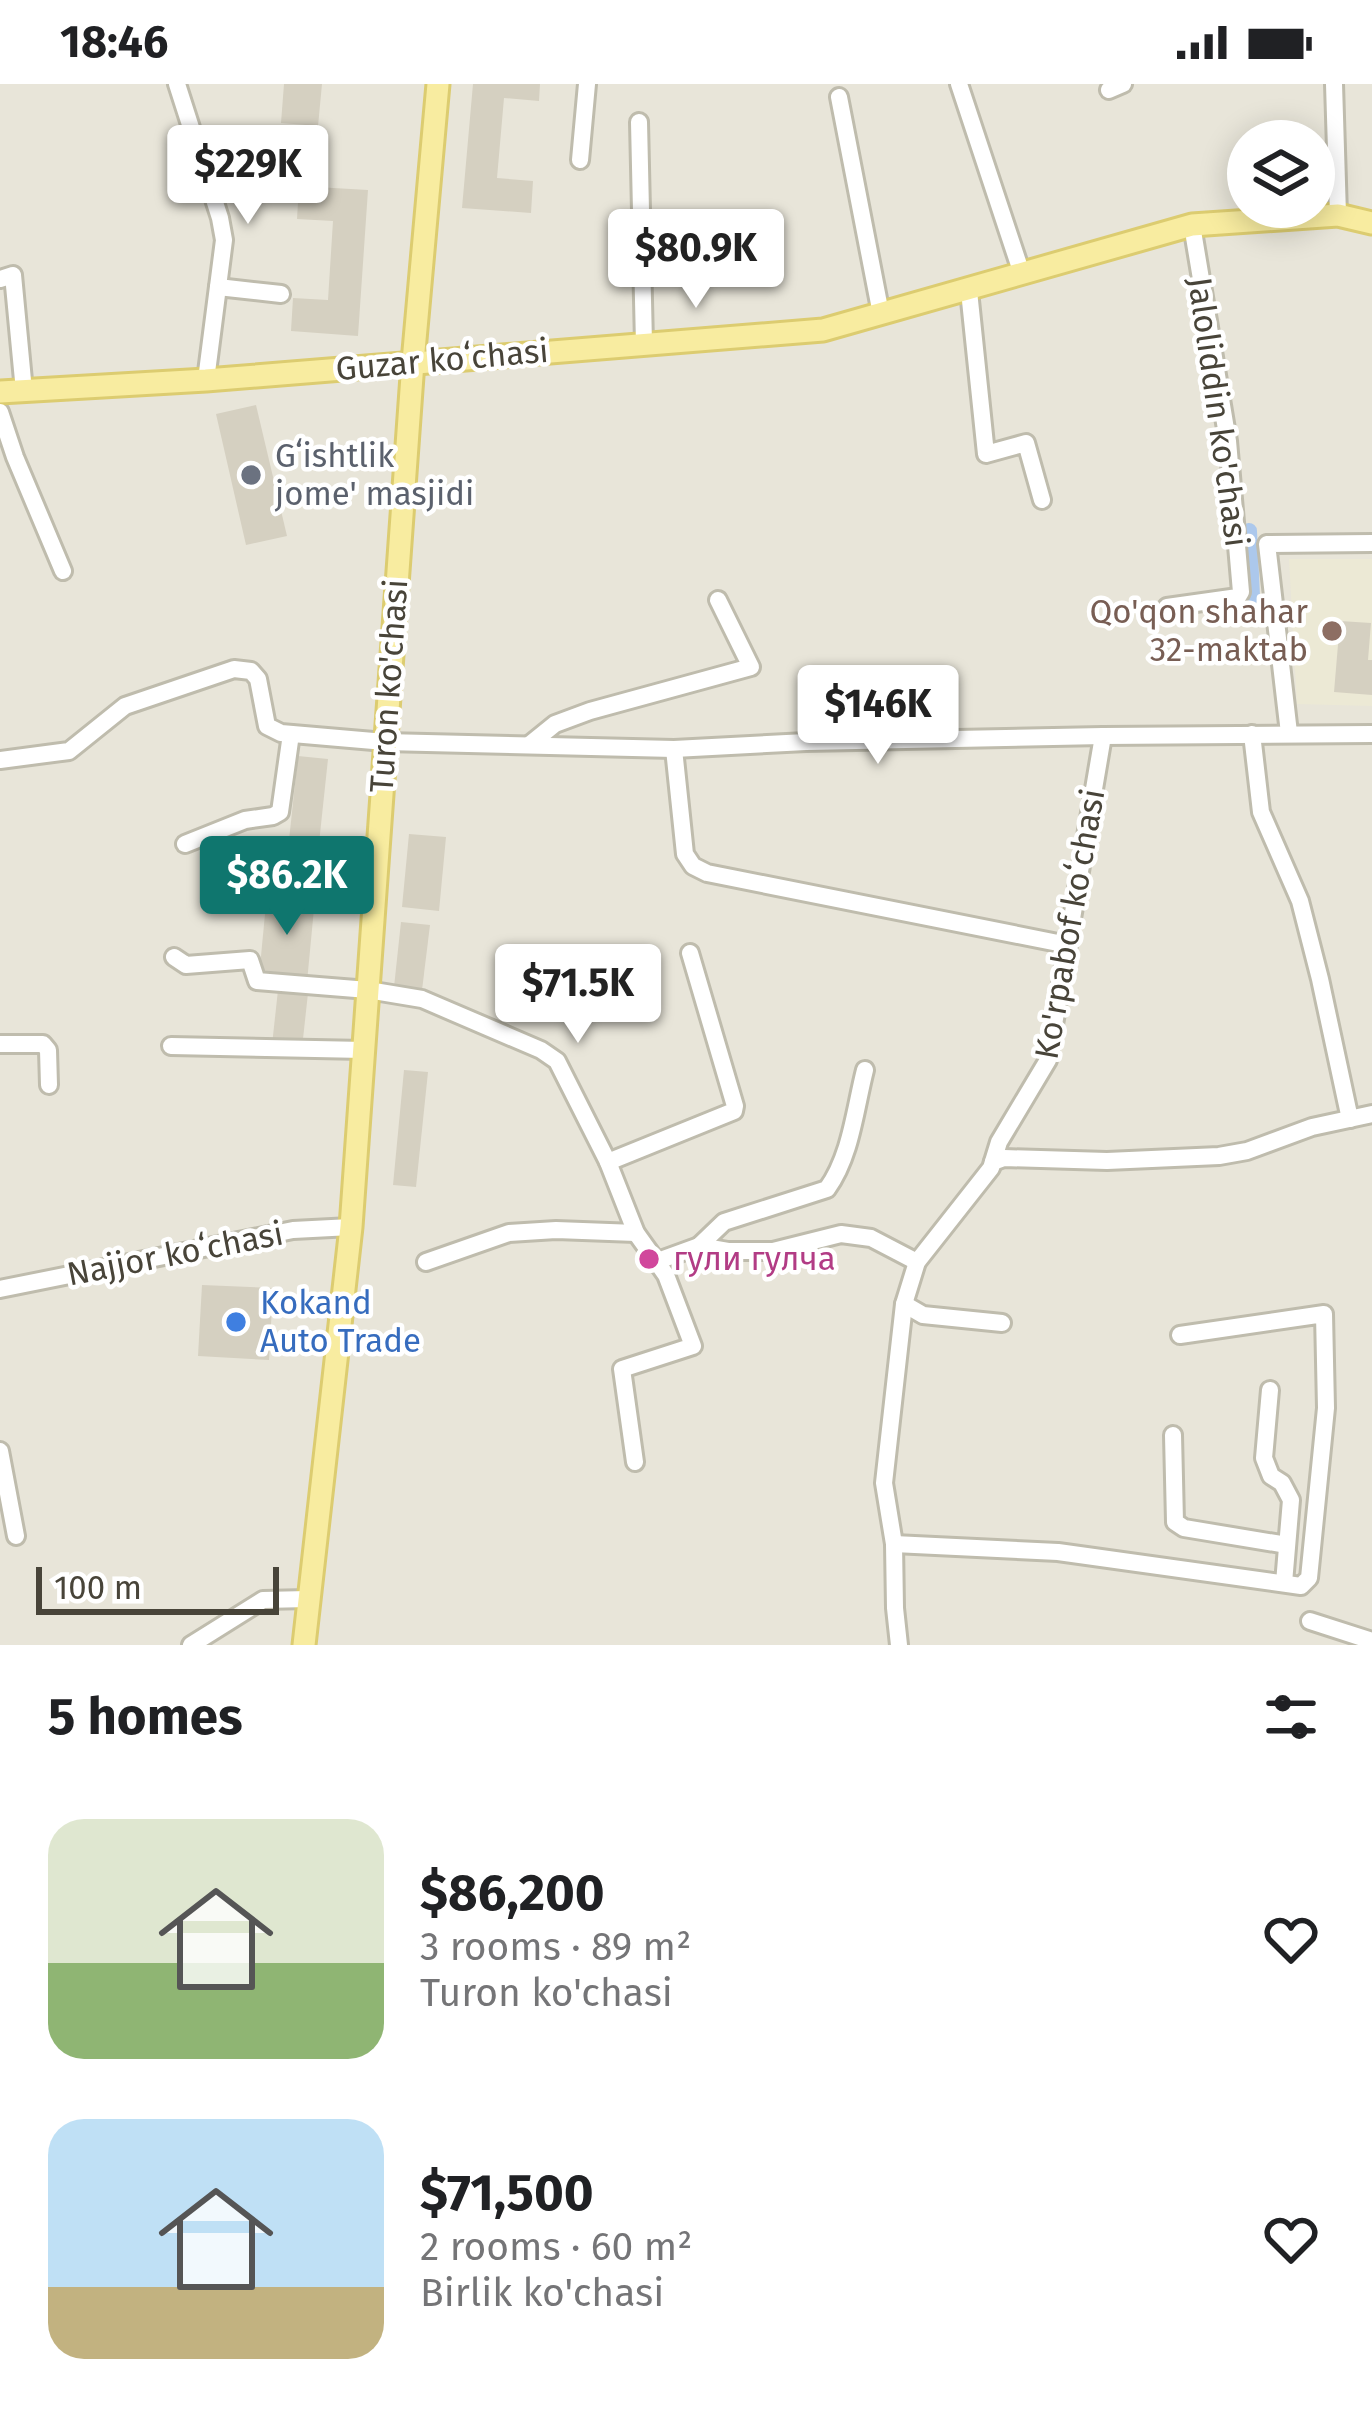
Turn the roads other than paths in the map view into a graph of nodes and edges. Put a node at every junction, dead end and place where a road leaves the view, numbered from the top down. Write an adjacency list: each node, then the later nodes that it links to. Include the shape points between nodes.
1 (177, 84): 14 (street, via 220,218)
2 (438, 84): 19 (main road, Turon ko'chasi)
3 (587, 84): 8 (street)
4 (959, 84): 12 (street)
5 (1334, 84): 9 (street)
6 (839, 97): 17 (street)
7 (639, 122): 18 (street)
8 (580, 160)
9 (1338, 215): 10 (main road, Guzar koʻchasi); 11 (main road, Guzar koʻchasi)
10 (1372, 223)
11 (1192, 226): 12 (main road, Guzar koʻchasi); 28 (street, Jaloliddin ko'chasi, via 1228,441 1241,592)
12 (1022, 274): 15 (main road, Guzar koʻchasi)
13 (0, 278): 21 (street, via 13,275)
14 (218, 287): 16 (street); 20 (street)
15 (968, 291): 17 (main road, Guzar koʻchasi); 24 (street, via 986,454 1026,443)
16 (281, 295)
17 (881, 314): 18 (main road, Guzar koʻchasi, via 823,330)
18 (644, 344): 19 (main road, Guzar koʻchasi)
19 (413, 362): 20 (main road, Guzar koʻchasi); 34 (main road, Turon ko'chasi)
20 (206, 380): 21 (main road, Guzar koʻchasi)
21 (24, 391): 22 (main road, Guzar koʻchasi)
22 (0, 392)
23 (0, 412): 26 (street)
24 (1042, 500)
25 (1372, 543): 29 (street, Jaloliddin ko'chasi, via 1268,544)
26 (63, 571)
27 (718, 600): 35 (street, via 751,667 590,711 555,724)
28 (1167, 608)
29 (1289, 733): 31 (street); 32 (street)
30 (292, 734): 34 (street); 37 (street, via 267,726 258,679 234,669 125,706 69,751); 38 (street, via 280,812)
31 (1252, 734): 33 (street); 49 (street, via 1261,812 1300,902)
32 (1372, 734)
33 (1103, 736): 36 (street); 39 (street, Ko'rpabof koʻchasi)
34 (385, 742): 35 (street); 42 (main road, Turon ko'chasi)
35 (529, 746): 36 (street)
36 (674, 749): 39 (street, via 685,854 707,873)
37 (0, 760)
38 (185, 844)
39 (1068, 945): 51 (street, Ko'rpabof koʻchasi, via 1048,1060)
40 (690, 952): 50 (street, via 734,1112)
41 (174, 957): 42 (street, via 186,965 250,959 257,981)
42 (368, 990): 45 (main road, Turon ko'chasi); 50 (street, via 436,1003 548,1054)
43 (0, 1044): 47 (street, via 43,1044)
44 (171, 1046): 45 (street)
45 (364, 1050): 52 (main road, Turon ko'chasi)
46 (865, 1070): 54 (street, via 843,1159 827,1189 724,1222)
47 (50, 1085)
48 (1372, 1114): 49 (street)
49 (1350, 1119): 51 (street, via 1219,1156)
50 (608, 1162): 53 (street)
51 (993, 1162): 57 (street, Ko'rpabof koʻchasi)
52 (351, 1227): 58 (street, Najjor koʻchasi, via 293,1230); 70 (main road, Turon ko'chasi)
53 (636, 1233): 55 (street, via 509,1233); 56 (street)
54 (699, 1246): 56 (street); 57 (street, via 773,1251 841,1234 872,1238)
55 (426, 1262)
56 (655, 1262): 65 (street, via 693,1346 622,1369)
57 (917, 1262): 59 (street, Ko'rpabof koʻchasi)
58 (0, 1289)
59 (904, 1304): 60 (street, via 923,1315); 67 (street, Ko'rpabof koʻchasi, via 884,1483)
60 (1002, 1323)
61 (1180, 1335): 69 (street, via 1324,1314 1326,1408 1309,1578 1301,1586)
62 (1270, 1390): 68 (street, via 1264,1458 1291,1499)
63 (1173, 1435): 68 (street, via 1175,1522)
64 (0, 1451): 66 (street)
65 (634, 1462)
66 (16, 1536)
67 (894, 1544): 69 (street, via 1058,1552); 75 (street, Ko'rpabof koʻchasi)
68 (1287, 1545): 69 (street)
69 (1284, 1583)
70 (308, 1599): 73 (street, via 263,1600); 74 (main road, Turon ko'chasi)
71 (1310, 1621): 72 (street)
72 (1372, 1641)
73 (191, 1645)
74 (304, 1645)
75 (899, 1645)

